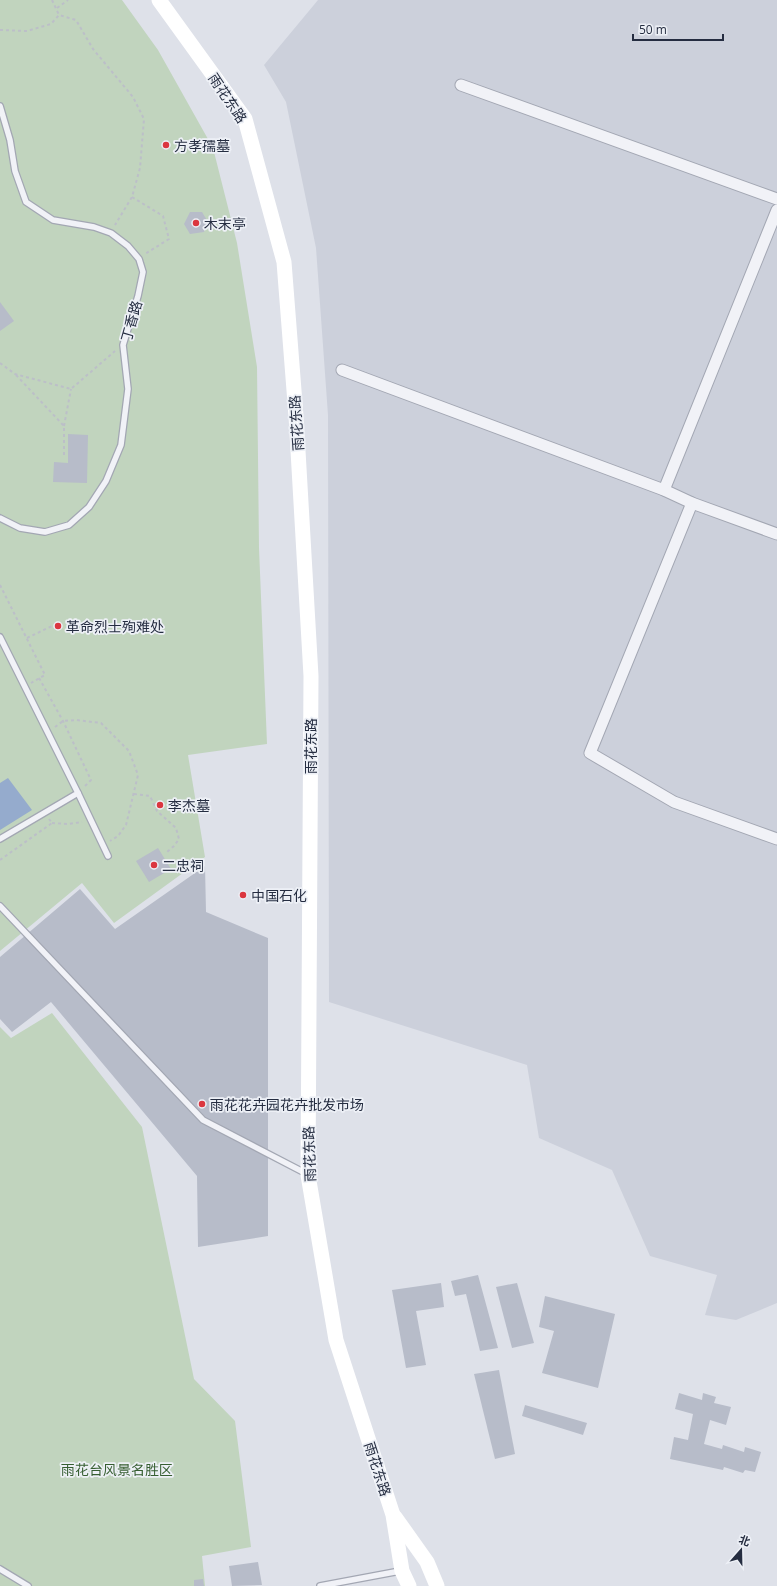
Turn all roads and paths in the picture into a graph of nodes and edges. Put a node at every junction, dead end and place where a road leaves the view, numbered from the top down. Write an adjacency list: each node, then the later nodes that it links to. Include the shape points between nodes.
1 (52, 0): 4 (path)
2 (68, 0): 4 (path)
3 (159, 0): 45 (main road, 雨花东路, via 245,119 284,262 311,676)
4 (57, 8): 5 (path)
5 (59, 15): 6 (path, via 50,24 27,31); 9 (path, via 76,20 93,50 133,97 144,119 140,168)
6 (0, 30)
7 (461, 85): 10 (street)
8 (0, 106): 12 (lane, via 10,140 15,171 26,202 53,220 94,226)
9 (132, 197): 12 (path); 13 (path, via 163,216 169,239)
10 (777, 199)
11 (777, 210): 21 (street)
12 (111, 233): 13 (lane, via 128,246)
13 (139, 259): 14 (lane, 丁香路, via 143,272)
14 (122, 345): 18 (path); 23 (lane, 丁香路, via 128,389 121,445 106,481 89,507 69,525 45,532 20,528)
15 (0, 363): 17 (path)
16 (342, 370): 21 (street)
17 (15, 374): 18 (path); 19 (path)
18 (71, 389): 19 (path)
19 (64, 426): 20 (path)
20 (64, 456)
21 (664, 490): 22 (street)
22 (692, 503): 24 (street); 39 (street, via 590,753 674,802)
23 (0, 518)
24 (777, 534)
25 (0, 585): 28 (path)
26 (52, 626): 28 (path)
27 (0, 637): 30 (lane)
28 (27, 638): 29 (path, via 45,675)
29 (39, 678): 30 (path); 31 (path)
30 (25, 686): 32 (lane)
31 (63, 721): 32 (path); 33 (path, via 91,780); 34 (path, via 101,723 129,751 138,775)
32 (47, 732): 33 (lane)
33 (78, 793): 35 (lane); 36 (lane)
34 (134, 794): 40 (path, via 126,825 118,836); 41 (path, via 150,796 157,811 176,828 179,839)
35 (45, 813): 37 (path); 38 (lane)
36 (90, 818): 37 (path, via 84,822); 40 (lane)
37 (52, 824): 43 (path)
38 (0, 839)
39 (777, 839)
40 (102, 846): 42 (lane)
41 (166, 852)
42 (108, 856)
43 (0, 860)
44 (0, 906): 45 (lane, via 203,1120)
45 (308, 1175): 46 (main road, 雨花东路, via 336,1340)
46 (393, 1515): 48 (main road, 雨花东路); 52 (main road, 雨花东路, via 427,1562)
47 (0, 1570): 49 (lane)
48 (402, 1571): 50 (lane); 51 (main road, 雨花东路)
49 (28, 1586)
50 (320, 1586)
51 (409, 1586)
52 (437, 1586)

